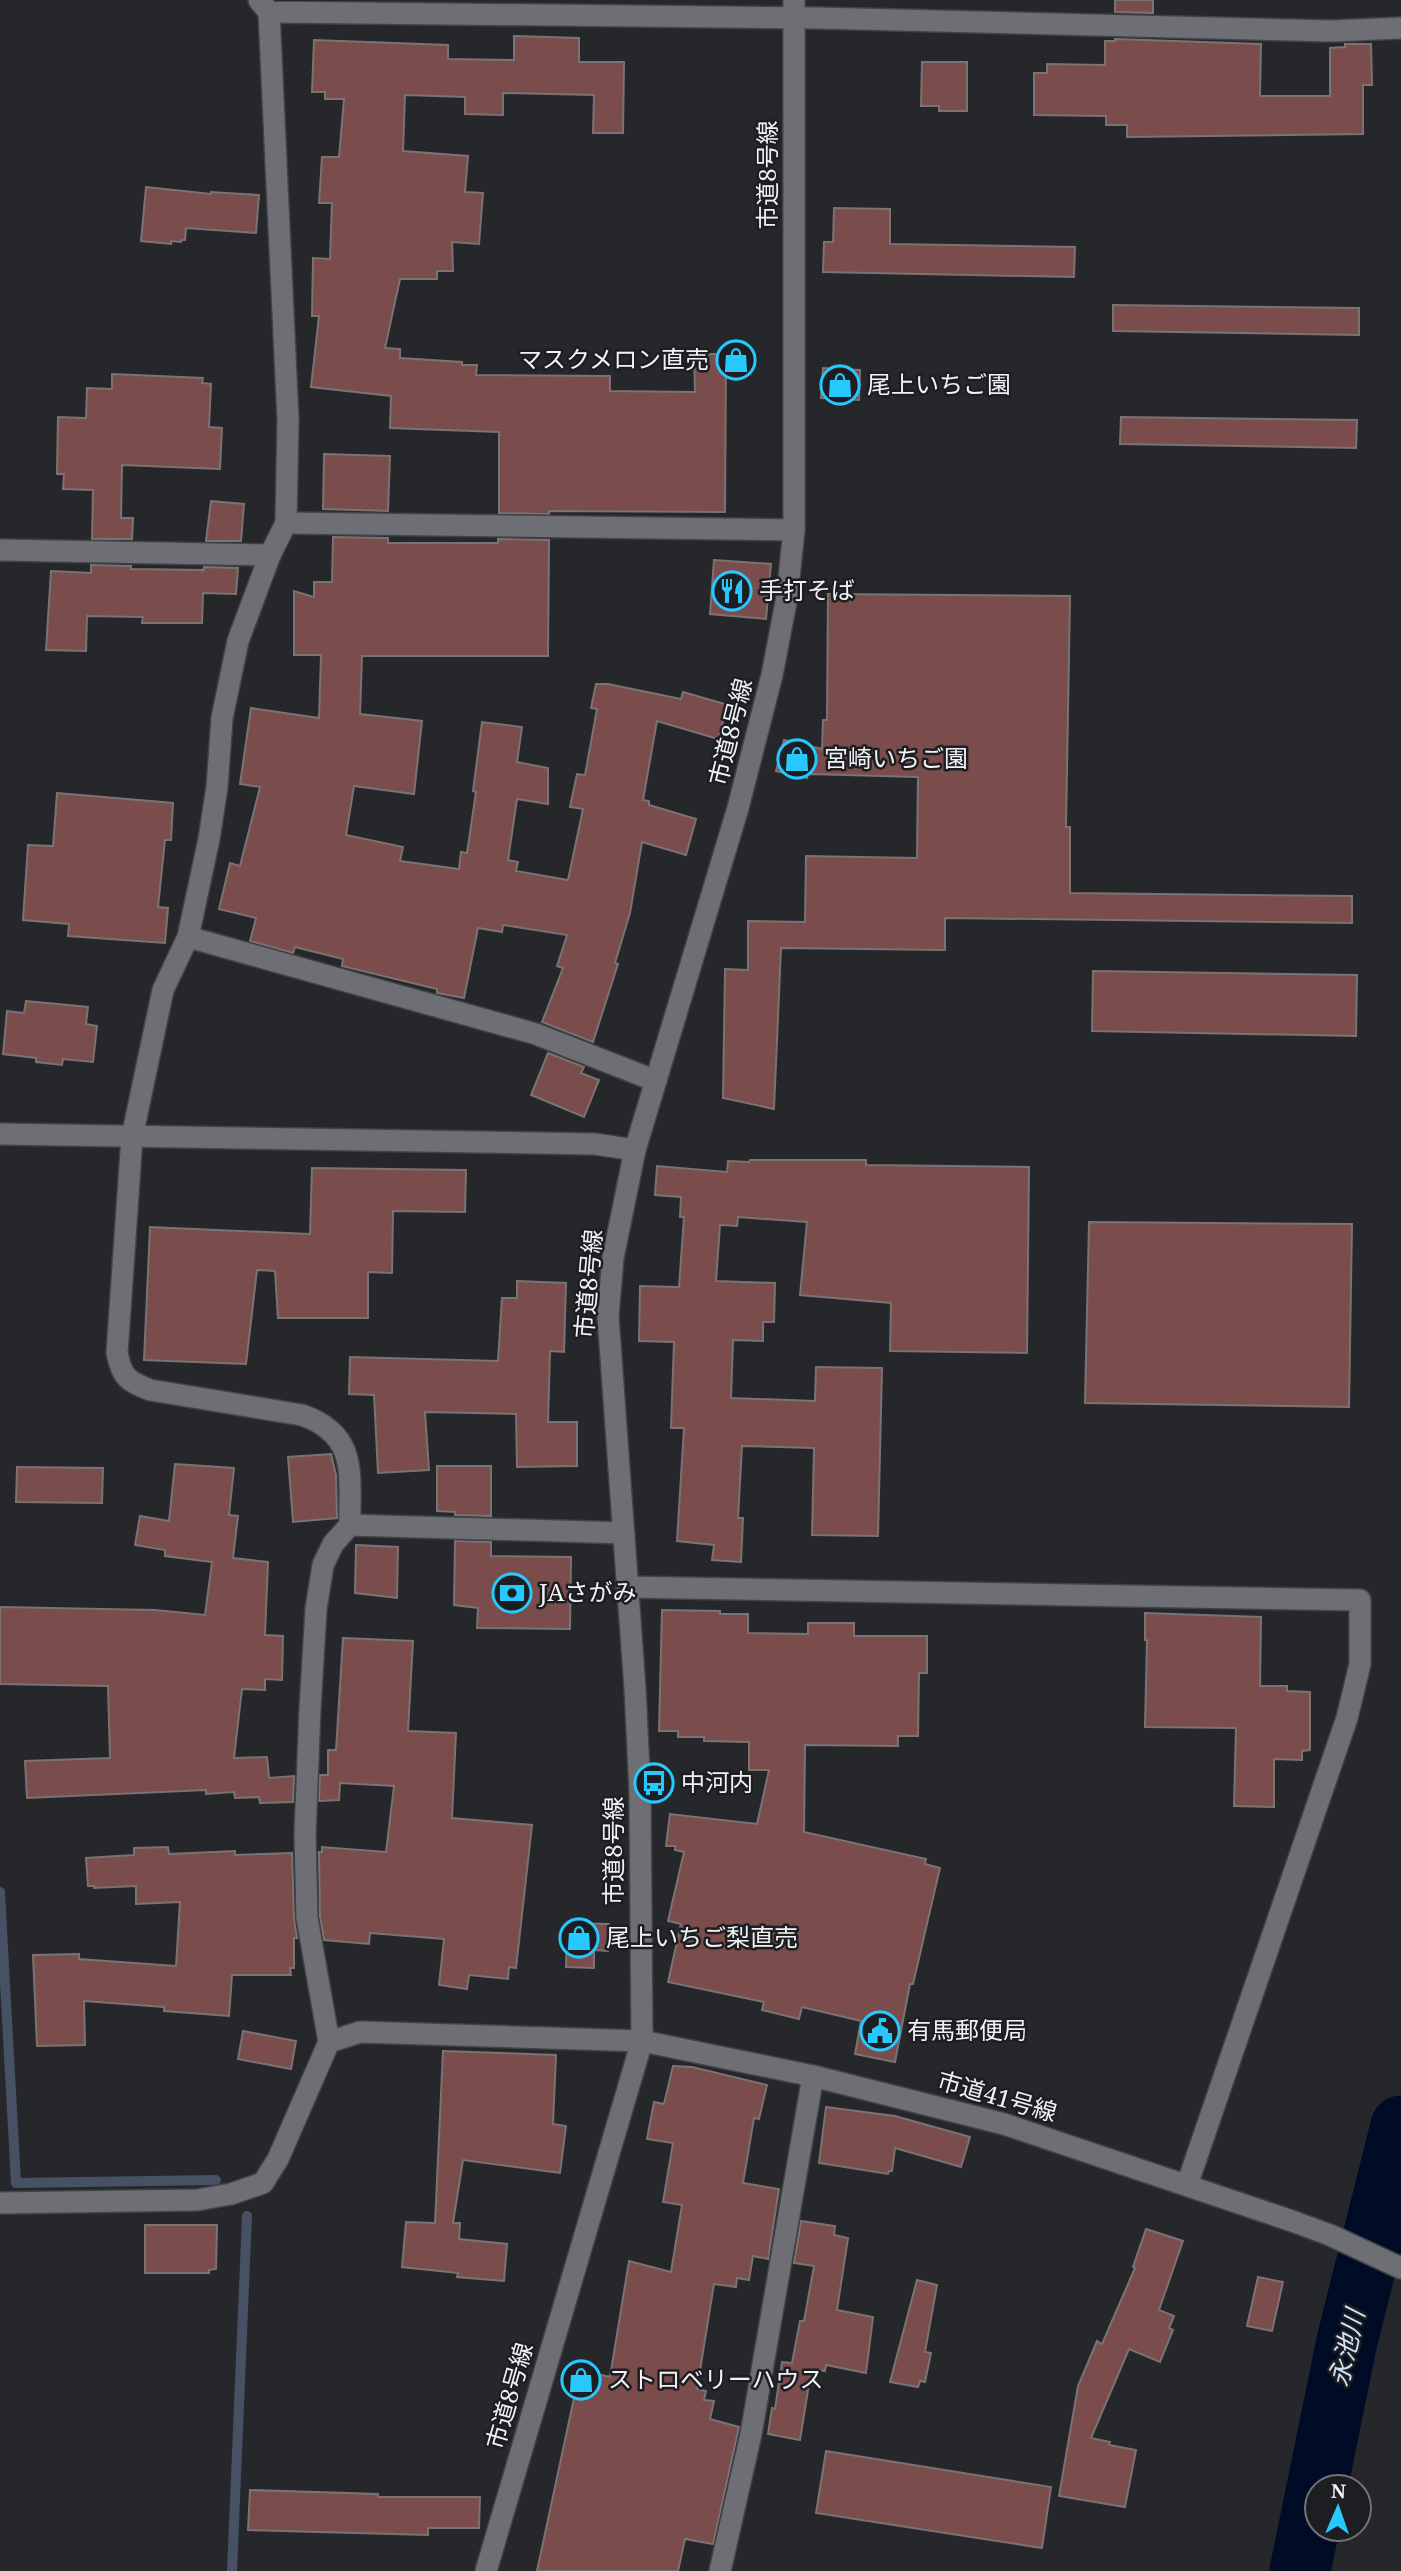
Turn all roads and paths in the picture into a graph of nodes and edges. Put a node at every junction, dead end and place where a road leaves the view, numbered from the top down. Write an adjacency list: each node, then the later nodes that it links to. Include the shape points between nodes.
1 (264, 6): 2 (street); 4 (street, via 288,420)
2 (794, 9): 3 (street, via 1319,30); 5 (street, 市道8号線)
3 (1401, 28)
4 (286, 523): 5 (street); 7 (street)
5 (794, 530): 9 (street, 市道8号線, via 787,597 769,688)
6 (0, 550): 7 (street)
7 (270, 555): 8 (street, via 238,640 222,718 209,839)
8 (188, 937): 9 (street, via 536,1034); 11 (street, via 163,989)
9 (656, 1081): 12 (street, 市道8号線)
10 (0, 1134): 11 (street)
11 (132, 1137): 12 (street, via 595,1144); 13 (street, via 117,1345 120,1367 128,1381 150,1390 302,1415 320,1422 340,1439 346,1455)
12 (635, 1150): 14 (street, 市道8号線, via 613,1258 608,1315)
13 (350, 1525): 14 (street); 17 (street, via 323,1565 310,1709 306,1918)
14 (624, 1532): 15 (street, 市道8号線)
15 (627, 1587): 16 (street, 市道8号線, via 640,1791); 19 (street, via 1360,1601 1360,1664 1347,1718)
16 (642, 2041): 17 (street, 市道41号線, via 360,2032); 18 (street, 市道41号線); 22 (street, 市道8号線)
17 (329, 2042): 20 (street, via 278,2160 263,2183 198,2200)
18 (813, 2076): 19 (street, 市道41号線, via 1004,2124); 23 (street, via 751,2434)
19 (1188, 2185): 21 (street, 市道41号線, via 1330,2235)
20 (0, 2203)
21 (1401, 2268)
22 (486, 2571)
23 (720, 2571)

